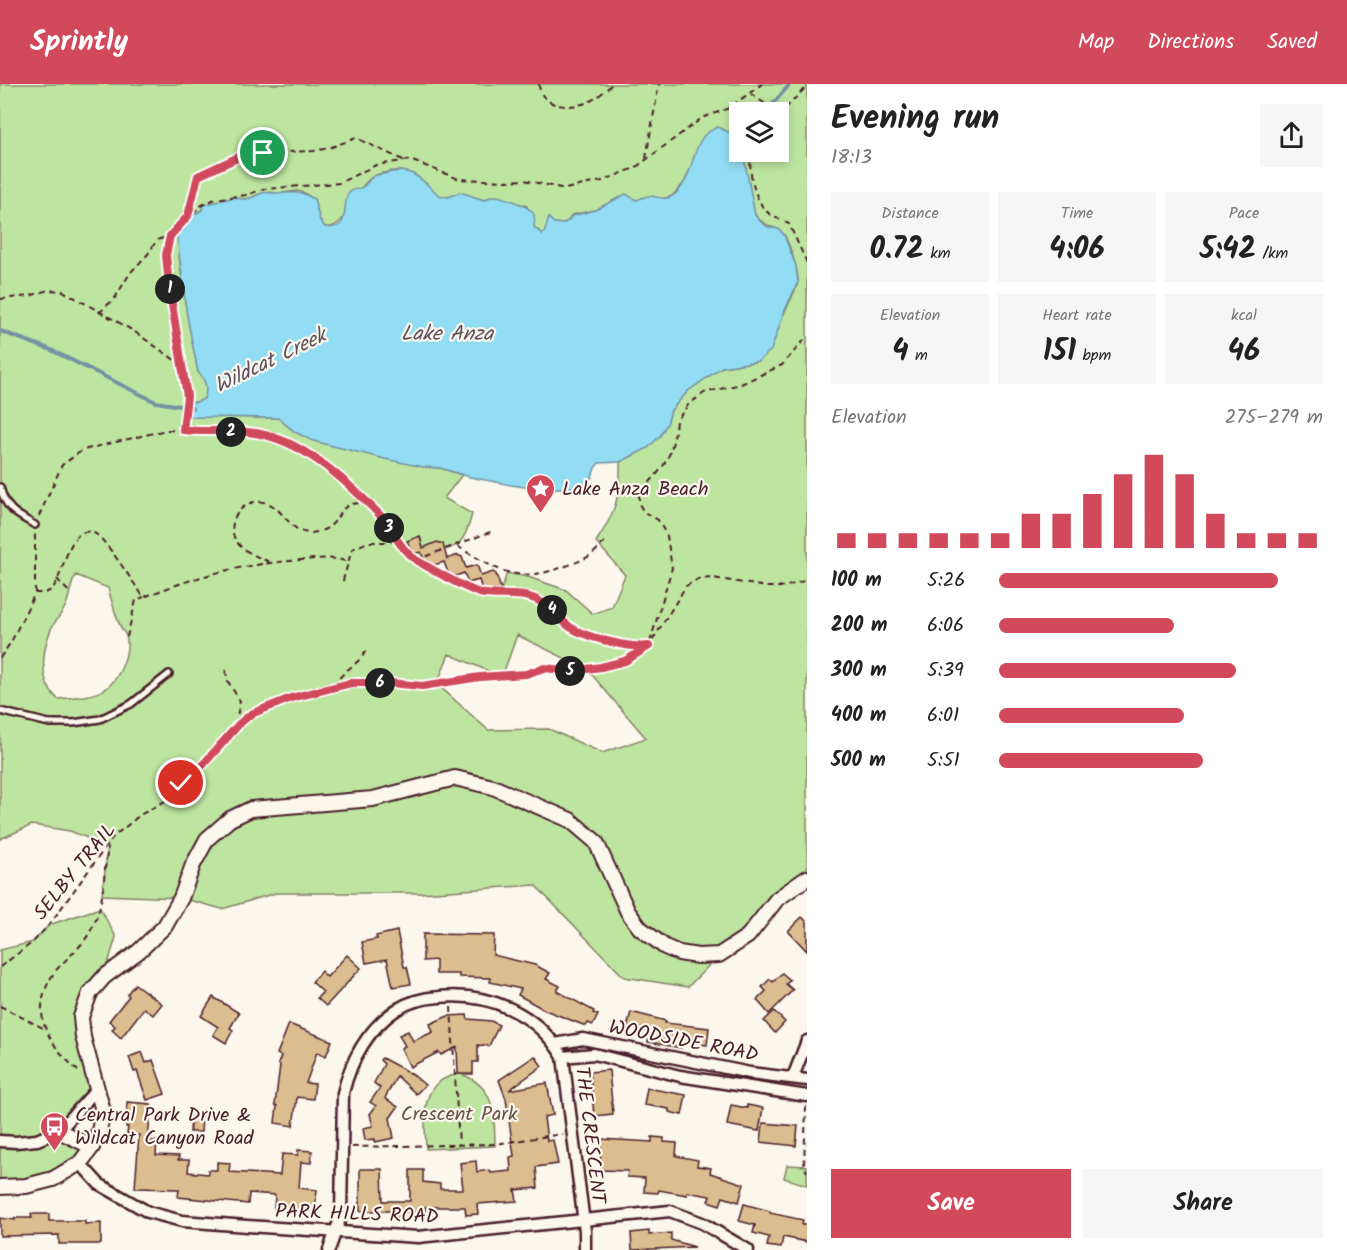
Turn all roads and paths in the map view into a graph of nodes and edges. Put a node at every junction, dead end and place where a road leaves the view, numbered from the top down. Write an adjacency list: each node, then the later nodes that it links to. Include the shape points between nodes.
1 (539, 84): 2 (path, via 543,98 569,107 593,100)
2 (612, 84)
3 (659, 84): 9 (path)
4 (762, 84): 6 (path)
5 (807, 86): 8 (path)
6 (751, 94): 7 (path); 9 (path, via 702,118)
7 (762, 102)
8 (789, 103)
9 (645, 160): 10 (path, via 602,181 565,189 524,180 459,179)
10 (405, 161): 12 (path, via 376,165 339,183 264,189 215,199); 12 (path, via 356,138 314,151 241,156 198,176)
11 (752, 162): 14 (path, via 758,199 772,216 789,224)
12 (188, 216): 13 (path)
13 (170, 236): 16 (path, via 157,240 116,298); 18 (path, via 166,255)
14 (807, 263)
15 (0, 299): 16 (path, via 63,291)
16 (99, 313): 18 (path, via 132,330)
17 (807, 337): 37 (path, via 782,365 741,384 704,393 676,420 670,453 639,495 644,512 658,520 667,536 672,568)
18 (182, 365): 19 (path, via 187,396)
19 (183, 430): 21 (path, via 264,434 281,440 350,484); 22 (path, via 166,430 84,450 62,465)
20 (0, 487): 22 (lane, via 13,512)
21 (370, 504): 25 (path, via 383,517); 28 (path, via 346,505 330,526 309,532 290,525 268,503 244,506 234,519 235,539)
22 (35, 525): 34 (path)
23 (493, 531): 26 (path)
24 (604, 541): 26 (path, via 594,554 578,562 528,577 507,573)
25 (397, 542): 27 (path); 29 (path, via 359,545 352,549)
26 (457, 546): 27 (path)
27 (416, 560): 37 (path, via 483,594 536,599 579,633)
28 (269, 562): 29 (path, via 330,558); 35 (path, via 193,578)
29 (348, 562): 32 (path)
30 (57, 579): 33 (path); 34 (path, via 47,593); 35 (path, via 76,538 94,532)
31 (807, 580): 37 (path, SELBY TRAIL, via 784,587 766,587 698,579 686,586)
32 (342, 584)
33 (69, 592)
34 (35, 593): 39 (path)
35 (144, 597): 36 (path, via 136,600)
36 (127, 637)
37 (649, 646): 42 (path, SELBY TRAIL, via 625,661 572,671 552,668 422,686 351,683)
38 (366, 648): 42 (path, via 362,657 338,677)
39 (0, 658)
40 (226, 670): 44 (path, via 227,680 240,701)
41 (169, 674): 43 (lane, via 131,704 100,719 49,723)
42 (334, 687): 44 (path, SELBY TRAIL, via 291,698 251,714)
43 (0, 711)
44 (239, 724): 45 (path, SELBY TRAIL, via 165,801 140,815)
45 (108, 846): 47 (path, SELBY TRAIL, via 49,925); 50 (path, via 97,919 79,949 57,968 47,984 41,1003)
46 (807, 878): 57 (street, via 777,899 748,936 719,955 698,956 664,947 640,928 628,912 596,842 570,820 493,787 455,778 373,799 251,809 230,819 207,839 165,926 90,993 81,1017)
47 (0, 967)
48 (450, 996): 52 (street, THE CRESCENT, via 494,1001 517,1011); 63 (path); 65 (street, THE CRESCENT, via 416,1000 396,1010 369,1034 347,1075)
49 (0, 1006): 50 (path)
50 (45, 1029): 54 (path, via 63,1057)
51 (807, 1041): 55 (street)
52 (555, 1044): 53 (street, THE CRESCENT); 55 (street, WOODSIDE ROAD, via 583,1039 738,1071)
53 (563, 1057): 58 (street, WOODSIDE ROAD, via 594,1054 680,1076); 61 (street, THE CRESCENT)
54 (80, 1073)
55 (793, 1077): 56 (street, WOODSIDE ROAD)
56 (807, 1080)
57 (97, 1089): 60 (street); 64 (street, via 103,1110)
58 (807, 1096)
59 (805, 1115): 67 (path)
60 (59, 1131): 62 (street, via 37,1140); 64 (street)
61 (574, 1133): 63 (path); 69 (street, THE CRESCENT)
62 (0, 1141)
63 (459, 1145): 65 (path)
64 (92, 1147): 66 (street)
65 (341, 1147): 70 (street, THE CRESCENT, via 341,1216)
66 (80, 1163): 68 (street, via 53,1179); 70 (street, PARK HILLS ROAD, via 99,1184 148,1212 182,1221)
67 (807, 1172)
68 (0, 1187)
69 (584, 1219): 70 (street, PARK HILLS ROAD, via 418,1237); 72 (street, THE CRESCENT); 73 (street, PARK HILLS ROAD, via 670,1211 702,1222)
70 (335, 1232): 71 (street, THE CRESCENT)
71 (329, 1250)
72 (585, 1250)
73 (748, 1250)

